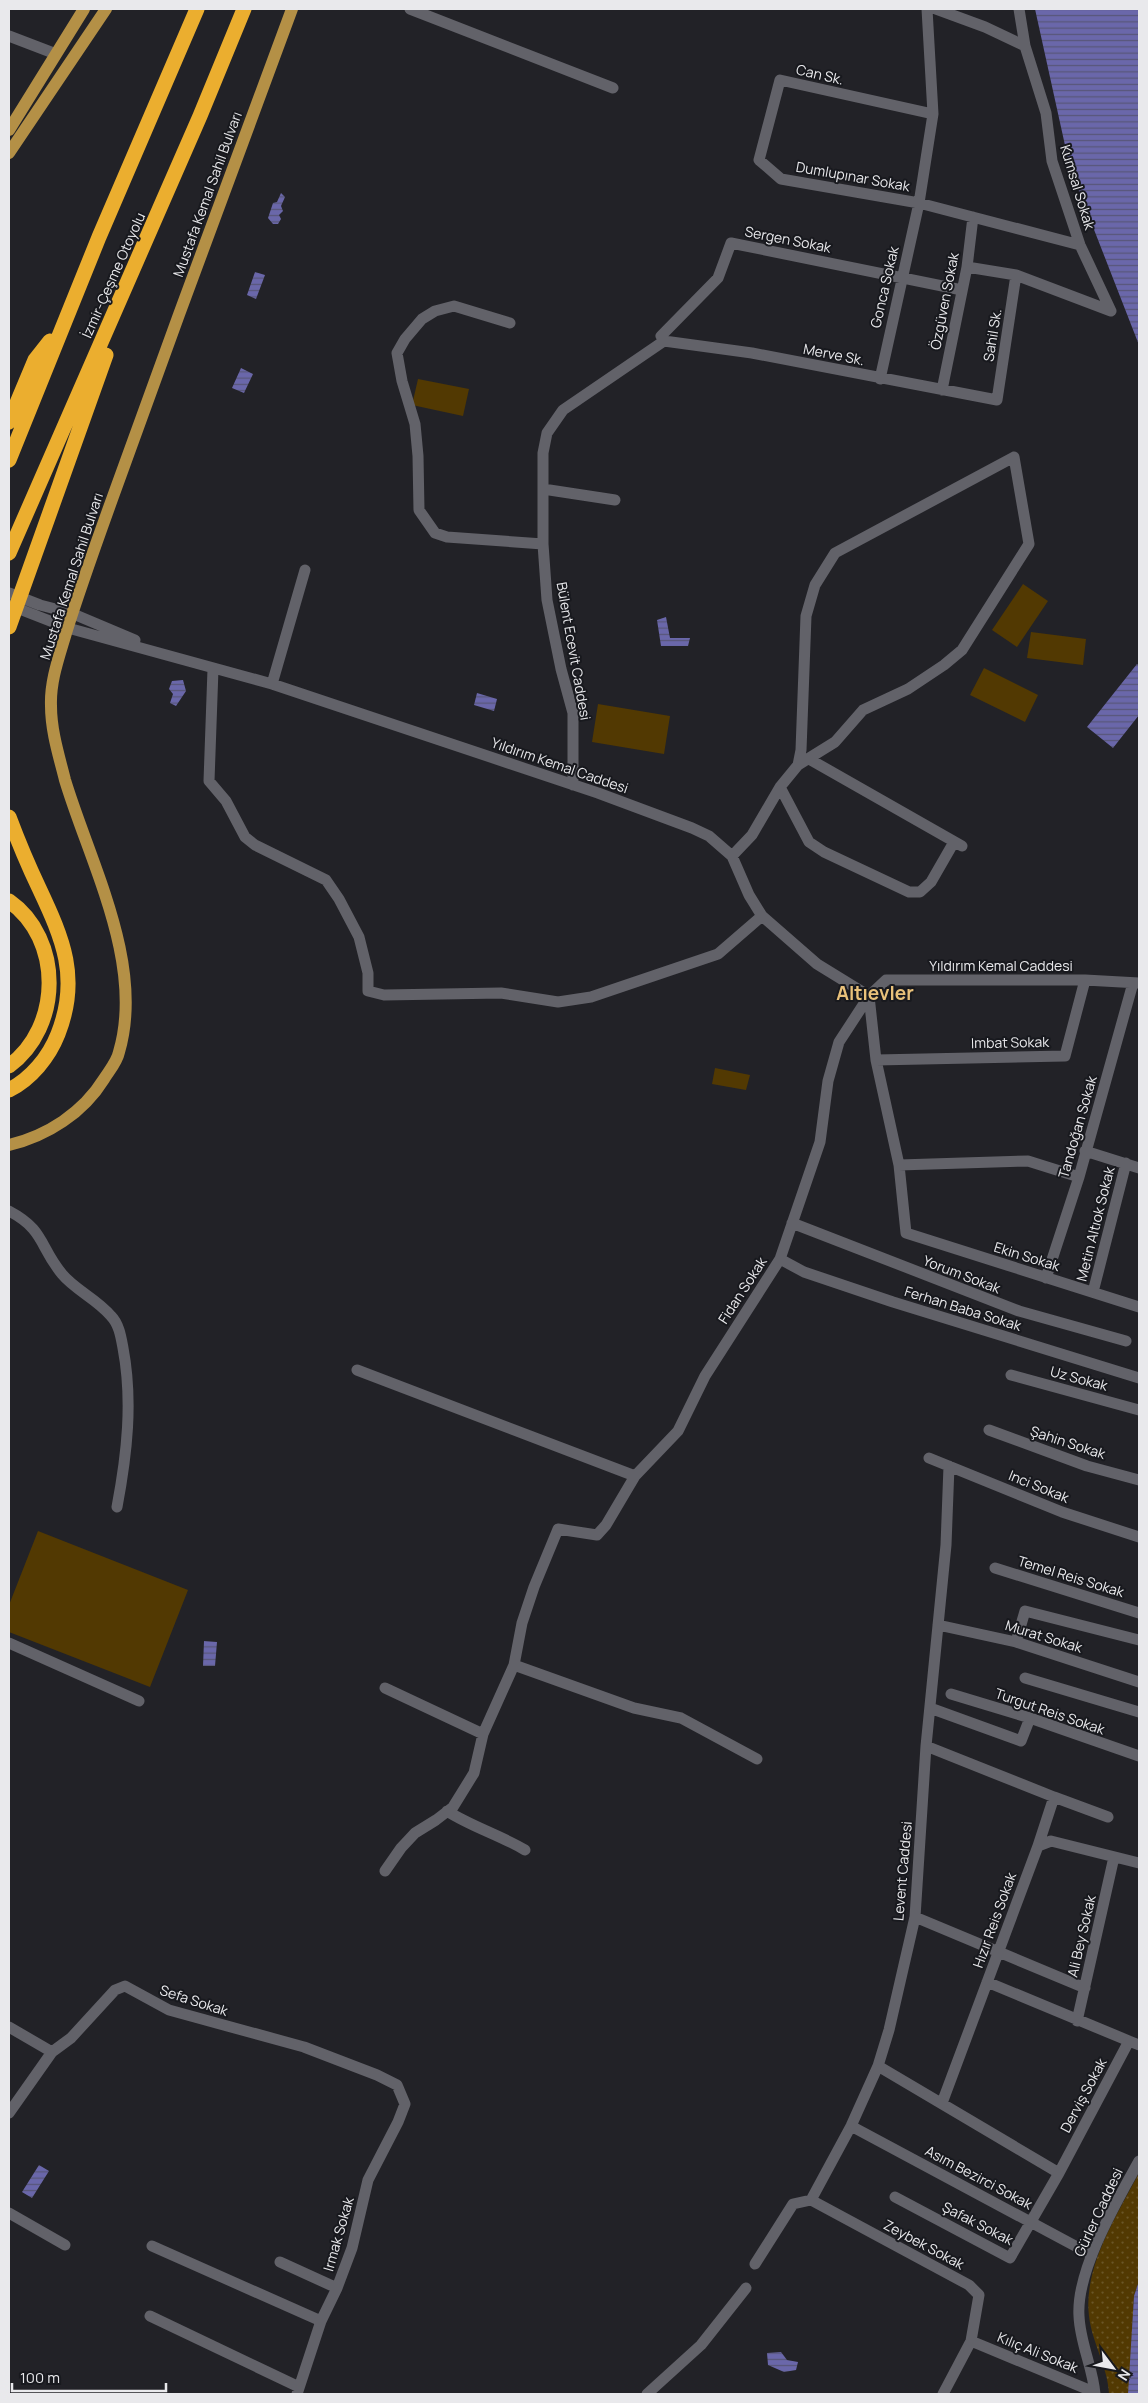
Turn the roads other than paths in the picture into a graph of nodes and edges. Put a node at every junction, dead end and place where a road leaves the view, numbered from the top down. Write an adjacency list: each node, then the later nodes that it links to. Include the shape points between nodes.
1 (84, 9): 12 (main road)
2 (106, 9): 17 (main road)
3 (197, 9): 27 (highway, İzmir-Çeşme Otoyolu)
4 (244, 9): 15 (highway, İzmir-Çeşme Otoyolu)
5 (292, 9): 41 (main road, Mustafa Kemal Sahil Bulvarı)
6 (410, 9): 13 (street)
7 (927, 9): 14 (street, Gonca Sokak)
8 (936, 9): 11 (street)
9 (1019, 9): 11 (street, Kumsal Sokak)
10 (9, 36): 12 (street)
11 (1025, 46): 21 (street, Kumsal Sokak, via 1046,113 1052,161)
12 (56, 54): 16 (main road)
13 (613, 88)
14 (933, 114): 18 (street, Can Sk., via 780,80); 19 (street, Gonca Sokak)
15 (200, 116): 37 (highway, İzmir-Çeşme Otoyolu); 42 (highway, via 102,364)
16 (9, 130)
17 (9, 153)
18 (759, 160): 19 (street, Dumlupınar Sokak, via 781,179)
19 (920, 203): 20 (street, Dumlupınar Sokak); 24 (street, Gonca Sokak)
20 (973, 217): 21 (street, Dumlupınar Sokak); 22 (street, Özgüven Sokak)
21 (1080, 245): 23 (street, Kumsal Sokak, via 1111,311)
22 (967, 267): 23 (street); 25 (street, Özgüven Sokak)
23 (1016, 275): 31 (street, Sahil Sk.)
24 (901, 278): 25 (street, Sergen Sokak); 28 (street, Sergen Sokak, via 731,243 718,278 660,336); 29 (street, Gonca Sokak)
25 (962, 290): 30 (street, Özgüven Sokak)
26 (510, 323): 36 (street, via 454,306 435,311 422,319 397,353 415,424 419,510 435,534)
27 (60, 328): 32 (highway, via 35,360); 33 (highway, İzmir-Çeşme Otoyolu)
28 (664, 341): 29 (street, Merve Sk., via 752,353); 34 (street, Bülent Ecevit Caddesi, via 564,410 547,433 543,453)
29 (880, 379): 30 (street, Merve Sk.)
30 (942, 390): 31 (street, Merve Sk.)
31 (997, 400)
32 (9, 422)
33 (9, 460)
34 (543, 489): 35 (street); 36 (street, Bülent Ecevit Caddesi)
35 (615, 500)
36 (543, 544): 49 (street, Bülent Ecevit Caddesi, via 547,600 573,713)
37 (9, 553)
38 (305, 570): 46 (street)
39 (9, 592): 41 (street, Yıldırım Kemal Caddesi)
40 (9, 605): 43 (street, Yıldırım Kemal Caddesi)
41 (71, 614): 43 (main road, Mustafa Kemal Sahil Bulvarı); 44 (street, Yıldırım Kemal Caddesi)
42 (9, 627)
43 (68, 628): 44 (street, Yıldırım Kemal Caddesi); 61 (main road, Mustafa Kemal Sahil Bulvarı, via 52,688 52,724 70,796 113,922 125,974 126,1016 119,1055 94,1094 67,1119 30,1140)
44 (178, 658): 45 (street, Yıldırım Kemal Caddesi)
45 (213, 669): 46 (street, Yıldırım Kemal Caddesi); 54 (street, via 209,781 226,801 244,837 326,880 340,899 359,937 368,973 368,991 384,995 501,993 558,1002 591,997 718,954)
46 (272, 684): 49 (street, Yıldırım Kemal Caddesi)
47 (809, 758): 48 (street); 48 (street, via 835,742 863,710 908,689 962,650 1029,544 1014,458 835,554 815,585 806,616); 50 (street, via 958,844 931,882 920,892 910,892 824,852 810,842)
48 (798, 765): 50 (street)
49 (574, 785): 52 (street, Yıldırım Kemal Caddesi, via 692,828 709,836)
50 (780, 788): 52 (street, via 752,835)
51 (9, 817): 60 (highway, via 62,941 69,985 66,1014 54,1044 42,1062 19,1085)
52 (732, 856): 54 (street, Yıldırım Kemal Caddesi, via 748,895)
53 (9, 901): 59 (highway, via 30,920 42,939 50,994 33,1042)
54 (762, 916): 57 (street, Yıldırım Kemal Caddesi, via 817,964)
55 (1085, 980): 56 (street, Yıldırım Kemal Caddesi); 57 (street, Yıldırım Kemal Caddesi, via 886,980); 58 (street, Imbat Sokak, via 1065,1056)
56 (1136, 983): 62 (street, Tandoğan Sokak)
57 (868, 996): 58 (street); 68 (street, Fidan Sokak, via 839,1042 828,1080 820,1142)
58 (876, 1060): 64 (street)
59 (9, 1066)
60 (9, 1090)
61 (9, 1145)
62 (1085, 1151): 63 (street); 66 (street, Tandoğan Sokak)
63 (1126, 1164): 65 (street); 71 (street, Metin Altıok Sokak)
64 (899, 1165): 66 (street, via 1028,1161); 70 (street, Ekin Sokak, via 906,1233)
65 (1139, 1168)
66 (1079, 1177): 70 (street, Tandoğan Sokak)
67 (9, 1211): 83 (street, via 33,1227 63,1276 113,1317 120,1333 128,1380 129,1411)
68 (792, 1224): 69 (street, Fidan Sokak); 73 (street, Yorum Sokak, via 1019,1312)
69 (780, 1260): 76 (street, Ferhan Baba Sokak, via 804,1272 893,1302); 81 (street, Fidan Sokak, via 705,1376 678,1431)
70 (1046, 1278): 71 (street, Ekin Sokak)
71 (1093, 1292): 72 (street, Ekin Sokak)
72 (1139, 1307)
73 (1126, 1341)
74 (358, 1370): 81 (street)
75 (1011, 1375): 77 (street, Uz Sokak)
76 (1139, 1378)
77 (1139, 1410)
78 (989, 1430): 82 (street, Şahin Sokak, via 1087,1466)
79 (929, 1458): 80 (street, Inci Sokak)
80 (949, 1466): 84 (street, Inci Sokak, via 1062,1512); 87 (street, Levent Caddesi)
81 (635, 1476): 91 (street, Fidan Sokak, via 597,1535 558,1529 522,1623)
82 (1139, 1480)
83 (117, 1507)
84 (1139, 1537)
85 (995, 1568): 86 (street, Temel Reis Sokak)
86 (1139, 1613)
87 (938, 1625): 89 (street, Murat Sokak); 97 (street, Levent Caddesi)
88 (1139, 1640): 89 (street, via 1025,1610)
89 (1016, 1642): 93 (street, Murat Sokak)
90 (9, 1643): 96 (street)
91 (514, 1665): 100 (street); 103 (street, via 634,1708 681,1718)
92 (1025, 1678): 98 (street)
93 (1139, 1682)
94 (385, 1688): 100 (street)
95 (951, 1694): 99 (street, Turgut Reis Sokak)
96 (139, 1701)
97 (930, 1708): 99 (street, via 1021,1741); 101 (street, Levent Caddesi)
98 (1139, 1712)
99 (1030, 1718): 102 (street, Turgut Reis Sokak)
100 (482, 1734): 105 (street, via 474,1773)
101 (926, 1746): 104 (street); 112 (street, Levent Caddesi)
102 (1139, 1756)
103 (757, 1760)
104 (1054, 1797): 106 (street); 107 (street, Hızır Reis Sokak)
105 (447, 1812): 108 (street); 111 (street, via 415,1833)
106 (1108, 1817)
107 (1038, 1846): 109 (street, via 1051,1841); 113 (street, Hızır Reis Sokak)
108 (525, 1850)
109 (1114, 1857): 110 (street); 115 (street, Ali Bey Sokak)
110 (1139, 1863)
111 (385, 1871)
112 (915, 1917): 113 (street); 120 (street, Levent Caddesi)
113 (999, 1950): 114 (street, Hızır Reis Sokak); 115 (street)
114 (987, 1982): 116 (street); 122 (street, Hızır Reis Sokak)
115 (1085, 1988): 116 (street, Ali Bey Sokak)
116 (1078, 2021): 118 (street)
117 (9, 2027): 119 (street)
118 (1134, 2043): 126 (street, Derviş Sokak)
119 (52, 2052): 121 (street, Sefa Sokak, via 71,2038 115,1990 125,1986 168,2010 304,2047); 123 (street)
120 (878, 2066): 122 (street); 124 (street, Levent Caddesi)
121 (397, 2085): 136 (street, Irmak Sokak, via 404,2104 368,2180 352,2248)
122 (942, 2103): 126 (street)
123 (9, 2113)
124 (851, 2126): 128 (street, Levent Caddesi); 130 (street, Asım Bezirci Sokak)
125 (1139, 2161): 133 (street, Gürler Caddesi)
126 (1059, 2173): 130 (street, Derviş Sokak)
127 (895, 2197): 130 (street, Şafak Sokak, via 1010,2258)
128 (811, 2200): 135 (street, via 793,2204); 140 (street, Zeybek Sokak, via 969,2285 979,2295)
129 (9, 2214): 131 (street)
130 (1032, 2222): 133 (street, Asım Bezirci Sokak)
131 (65, 2245)
132 (152, 2246): 139 (street)
133 (1092, 2255): 142 (street, Gürler Caddesi, via 1079,2296 1078,2314)
134 (280, 2262): 136 (street)
135 (755, 2264)
136 (337, 2288): 139 (street, Irmak Sokak)
137 (746, 2288): 143 (street, via 701,2345)
138 (150, 2316): 141 (street)
139 (321, 2322): 141 (street, Irmak Sokak)
140 (971, 2341): 142 (street, Kılıç Ali Sokak); 144 (street)
141 (298, 2390)
142 (1095, 2393)
143 (649, 2394)
144 (944, 2394)

